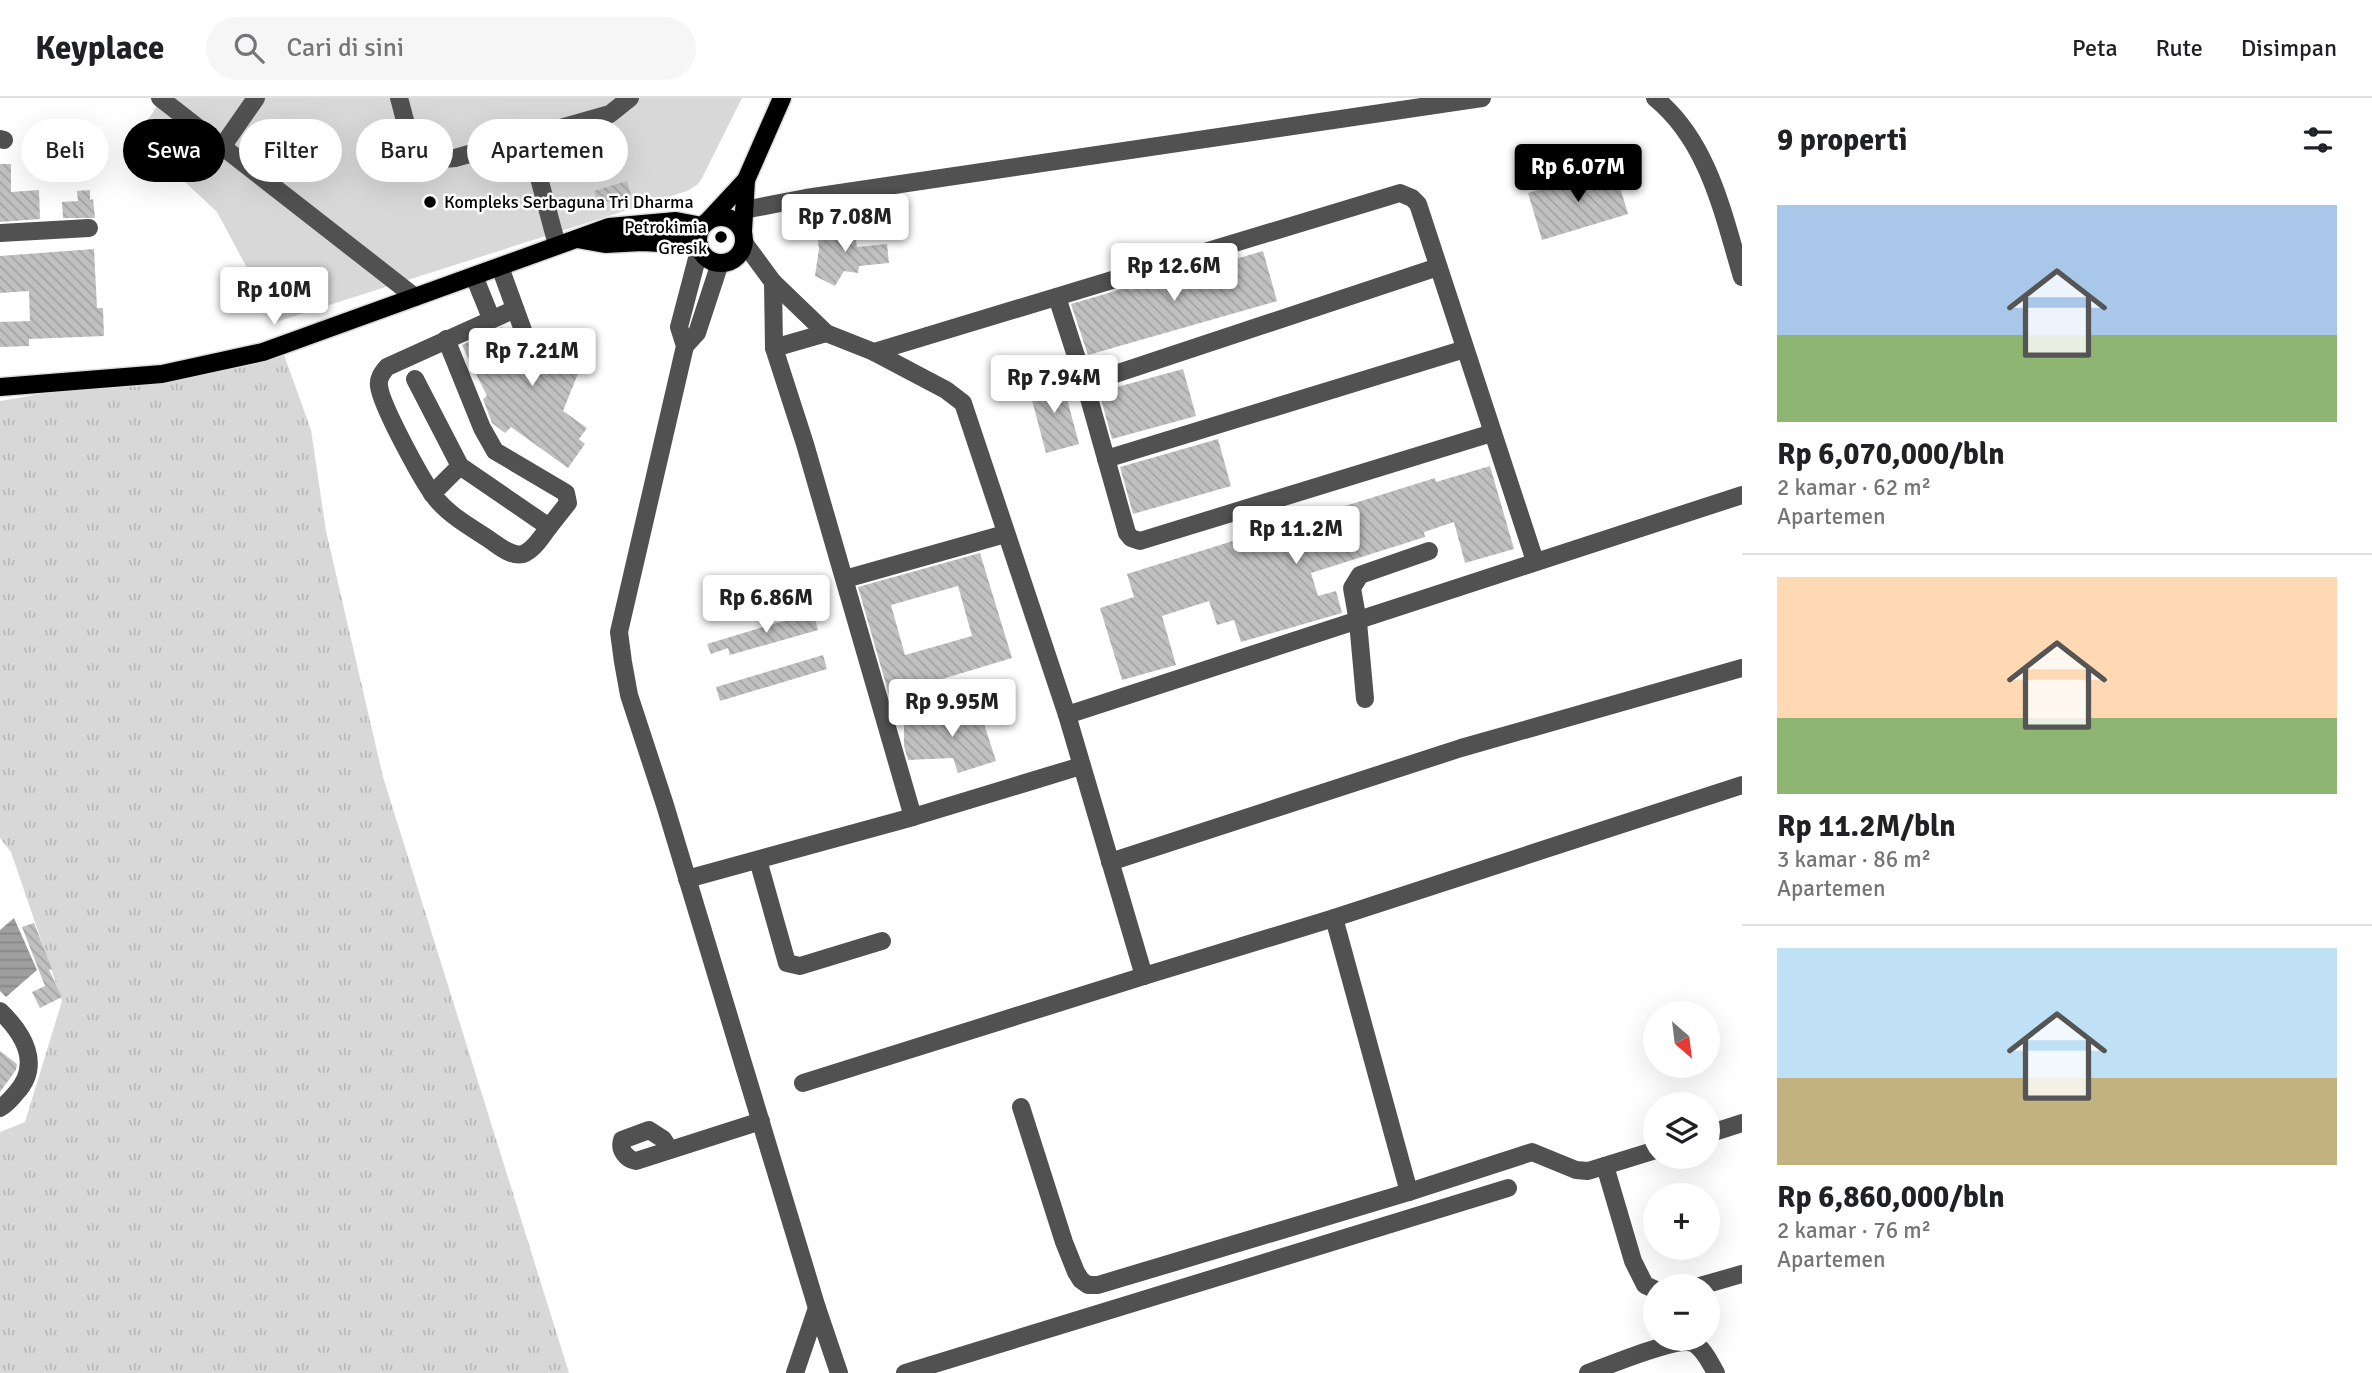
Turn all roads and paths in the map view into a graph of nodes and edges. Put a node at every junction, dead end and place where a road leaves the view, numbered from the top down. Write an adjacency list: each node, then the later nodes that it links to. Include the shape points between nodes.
1 (160, 98): 8 (street)
2 (256, 98): 10 (street)
3 (399, 98): 12 (street, via 413,144 432,157)
4 (630, 98): 9 (street, via 610,114)
5 (782, 98): 13 (main road)
6 (1482, 98): 15 (street)
7 (1655, 98): 26 (street, via 1670,110 1697,148 1716,189)
8 (187, 119)
9 (592, 119)
10 (225, 143)
11 (225, 149): 28 (street)
12 (467, 154)
13 (746, 180): 15 (main road); 16 (main road)
14 (544, 182): 20 (street)
15 (744, 211): 19 (main road)
16 (704, 224): 19 (main road, via 727,217); 20 (main road, via 676,221 609,227); 21 (main road)
17 (89, 228): 18 (street)
18 (0, 233)
19 (744, 237): 22 (main road, via 738,256); 27 (street)
20 (565, 242): 21 (main road); 23 (main road)
21 (699, 246): 22 (main road, via 708,258); 35 (street, via 680,327)
22 (720, 263): 35 (street, via 697,333)
23 (500, 267): 25 (main road); 30 (street)
24 (1438, 267): 29 (street, via 1418,204 1400,193); 37 (street); 40 (street)
25 (474, 276): 28 (main road); 31 (street)
26 (1742, 277)
27 (773, 282): 33 (street); 36 (street)
28 (415, 297): 41 (main road, via 263,352 162,374)
29 (1057, 297): 38 (street); 40 (street)
30 (514, 309): 31 (street); 32 (street)
31 (491, 318): 34 (street)
32 (524, 333)
33 (825, 333): 36 (street); 38 (street)
34 (446, 340): 45 (street, via 387,367 380,375 379,386); 47 (street, via 495,451 566,493 568,503)
35 (685, 346): 61 (street, via 619,632 629,695)
36 (774, 348): 51 (street)
37 (1465, 349): 42 (street); 43 (street)
38 (874, 352): 48 (street, via 963,403)
39 (415, 379): 44 (street)
40 (1085, 384): 43 (street)
41 (0, 387)
42 (1492, 433): 43 (street, via 1140,541 1127,533); 50 (street)
43 (1106, 459)
44 (460, 466): 45 (street); 47 (street)
45 (432, 494): 47 (street, via 460,520 512,554 531,549)
46 (1742, 495): 50 (street)
47 (549, 527)
48 (1005, 534): 51 (street); 55 (street)
49 (1429, 551): 52 (street, via 1360,575 1352,588)
50 (1535, 561): 52 (street)
51 (845, 579): 58 (street)
52 (1358, 622): 54 (street); 55 (street)
53 (1742, 668): 60 (street, via 1461,748)
54 (1365, 699)
55 (1067, 715): 56 (street)
56 (1081, 766): 58 (street); 60 (street)
57 (1742, 785): 62 (street)
58 (913, 817): 59 (street)
59 (758, 860): 61 (street); 63 (street, via 784,958 791,966)
60 (1110, 862): 64 (street)
61 (687, 879): 69 (street)
62 (1334, 918): 64 (street); 76 (street)
63 (881, 941)
64 (1144, 976): 66 (street)
65 (0, 1011): 67 (street, via 30,1059 24,1084)
66 (803, 1083)
67 (2, 1105)
68 (1021, 1107): 76 (street, via 1064,1242 1076,1272 1088,1285)
69 (761, 1121): 72 (street); 80 (street)
70 (1742, 1123): 71 (street)
71 (1720, 1130)
72 (670, 1150)
73 (1643, 1154): 74 (street)
74 (1605, 1166): 76 (street, via 1576,1170 1532,1152); 79 (street)
75 (1508, 1188): 83 (street)
76 (1409, 1192)
77 (1742, 1274): 78 (street)
78 (1720, 1280)
79 (1643, 1281)
80 (817, 1308): 81 (street); 82 (street)
81 (795, 1373)
82 (839, 1373)
83 (905, 1373)
84 (1588, 1373): 85 (street, via 1688,1342 1701,1349)
85 (1716, 1373)

